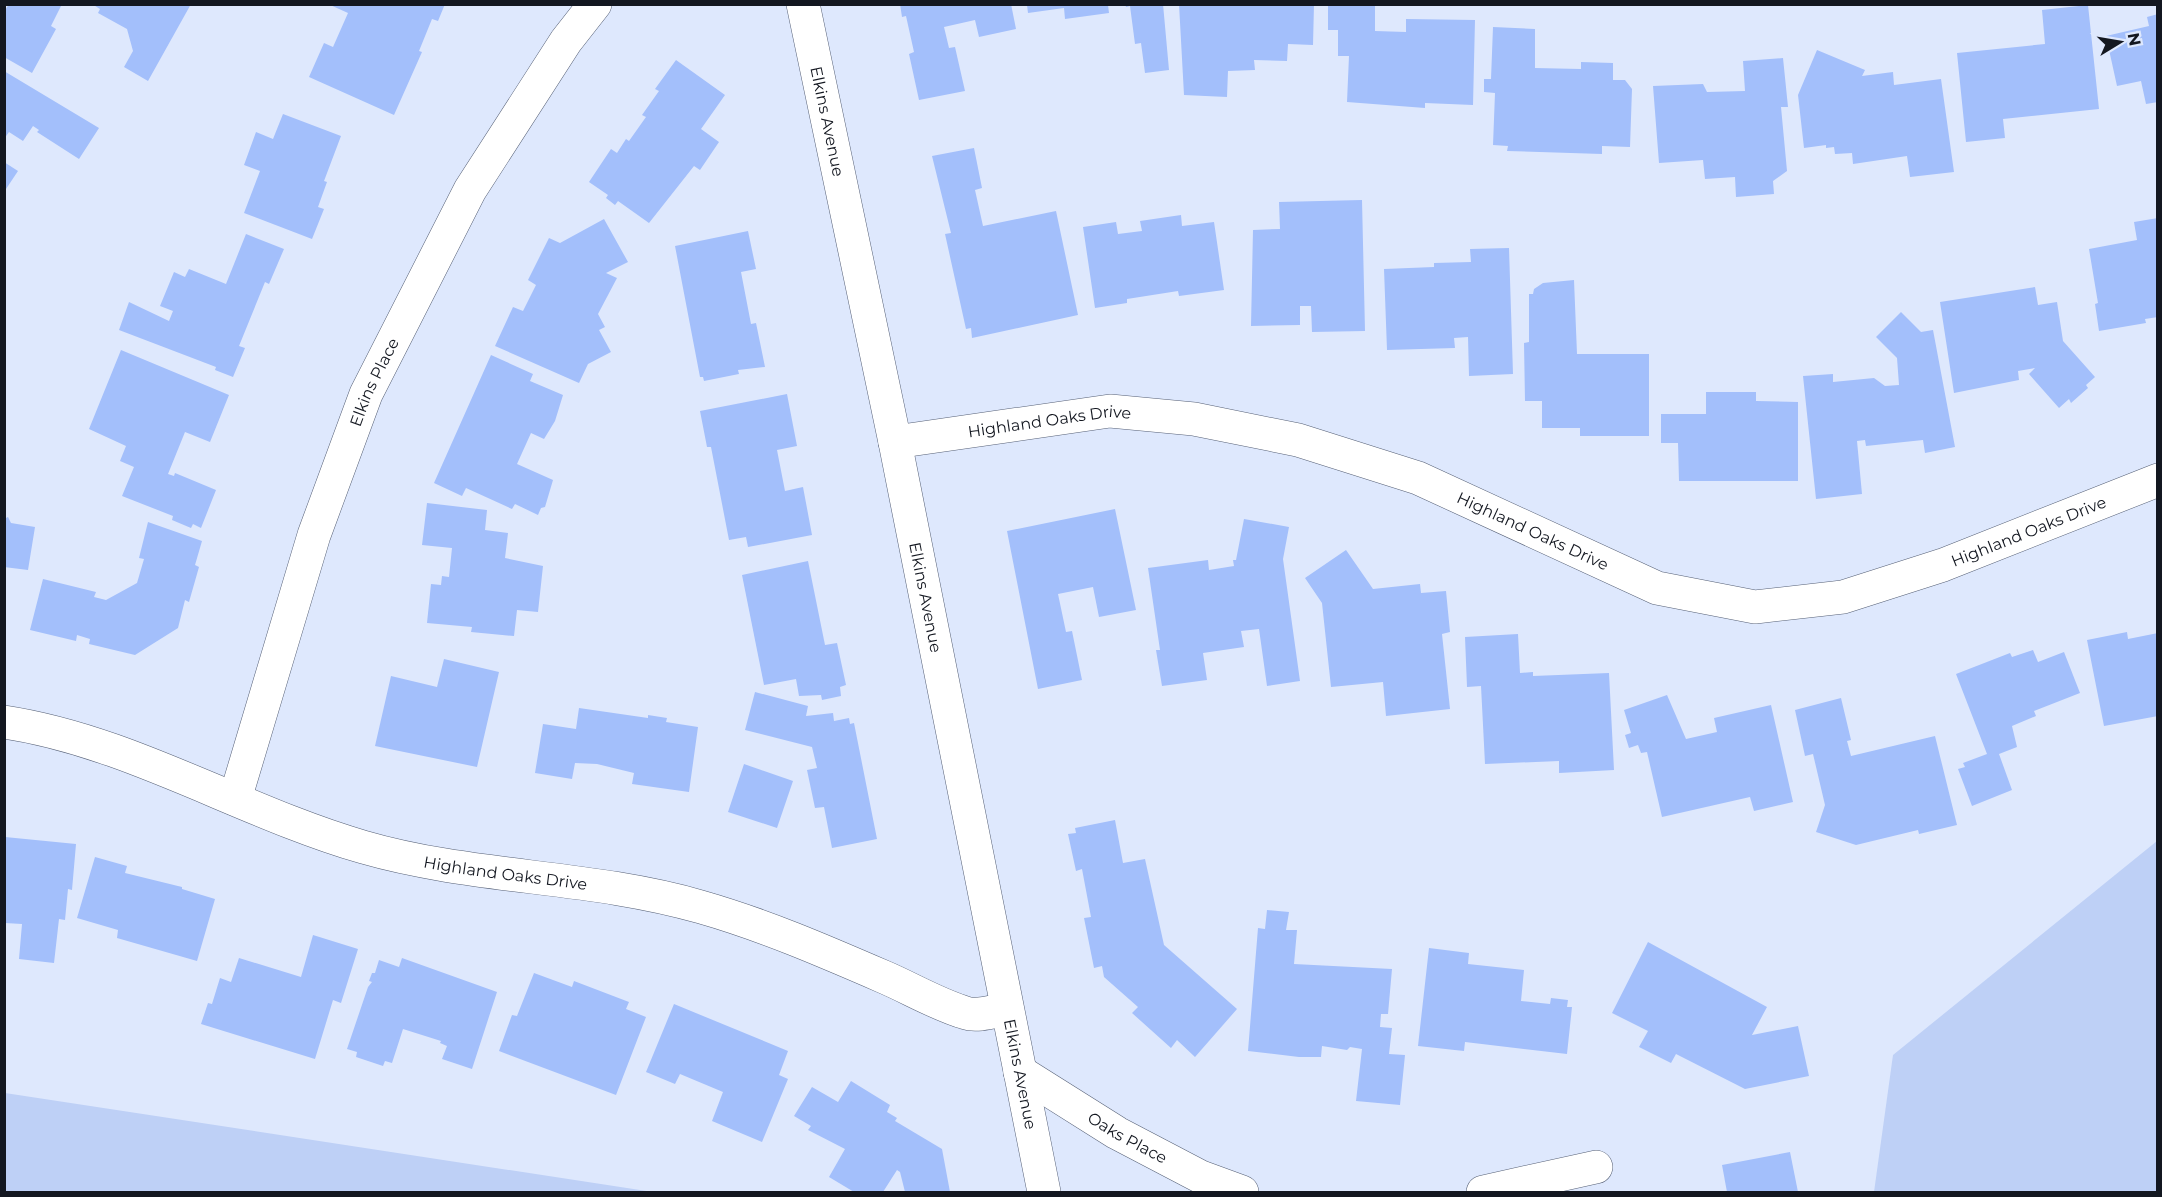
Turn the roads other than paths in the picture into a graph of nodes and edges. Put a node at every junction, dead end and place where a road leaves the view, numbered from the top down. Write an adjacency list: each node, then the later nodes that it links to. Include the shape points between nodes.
1 (596, 4): 6 (street, Elkins Place, via 566,41 470,190 366,394 314,535)
2 (803, 4): 3 (street, Elkins Avenue)
3 (895, 442): 4 (street, Highland Oaks Drive, via 1110,411 1194,419 1298,440 1418,478 1657,588 1755,607 1843,597 1943,565); 7 (street, Elkins Avenue)
4 (2157, 480)
5 (4, 722): 6 (street, Highland Oaks Drive, via 27,725 105,749)
6 (235, 799): 7 (street, Highland Oaks Drive, via 325,835 412,861 577,882 699,906 780,933 968,1014)
7 (1007, 1009): 8 (street, Elkins Avenue)
8 (1020, 1072): 10 (street, Elkins Avenue); 11 (street, Oaks Place, via 1117,1133 1201,1177)
9 (1596, 1167): 12 (street)
10 (1044, 1192)
11 (1242, 1192)
12 (1483, 1192)

